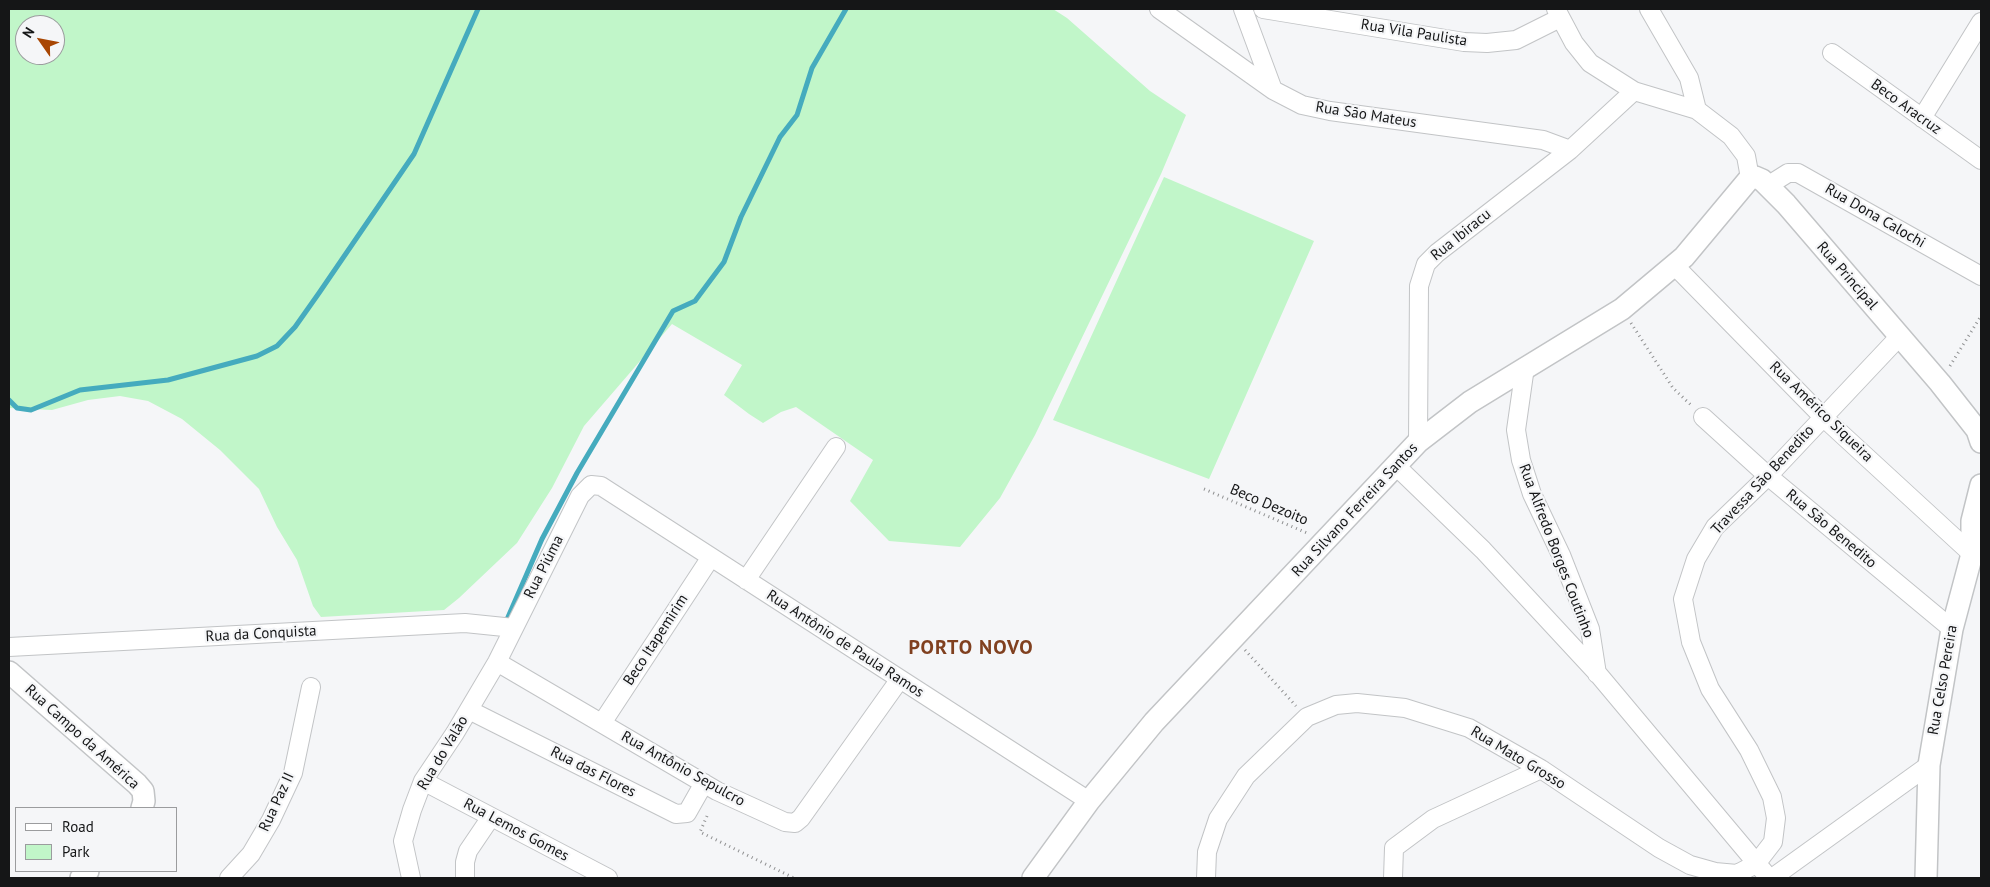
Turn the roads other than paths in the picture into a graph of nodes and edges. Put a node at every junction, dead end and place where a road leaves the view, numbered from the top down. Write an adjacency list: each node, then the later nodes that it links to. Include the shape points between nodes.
1 (1159, 9): 8 (street, Rua São Mateus)
2 (1243, 9): 8 (street)
3 (1263, 9): 5 (street, Rua Vila Paulista, via 1487,43 1516,40)
4 (1649, 9): 10 (street, via 1689,78)
5 (1558, 13): 9 (street, via 1574,43 1590,62)
6 (1981, 22): 11 (street)
7 (1832, 52): 11 (street, Beco Aracruz)
8 (1274, 90): 12 (street, Rua São Mateus, via 1302,105 1330,111 1543,140)
9 (1634, 92): 10 (street); 12 (street, Rua Ibiracu)
10 (1697, 110): 14 (street, via 1731,136)
11 (1922, 118): 13 (street, Beco Aracruz)
12 (1570, 150): 21 (street, Rua Ibiracu, via 1426,264 1419,286)
13 (1981, 160)
14 (1759, 182): 15 (street, Rua Silvano Ferreira Santos); 16 (street, Rua Dona Calochi, via 1798,173); 17 (street, Rua Principal)
15 (1674, 265): 18 (street, Rua Silvano Ferreira Santos, via 1622,309); 20 (street, Rua Américo Siqueira)
16 (1981, 276)
17 (1899, 337): 20 (street, Travessa São Benedito); 22 (street, Rua Principal, via 1977,430)
18 (1525, 367): 21 (street, Rua Silvano Ferreira Santos, via 1470,402); 37 (street, Rua Alfredo Borges Coutinho, via 1516,430 1521,460 1532,494 1561,555 1590,630)
19 (1703, 417): 25 (street, Rua São Benedito)
20 (1823, 417): 25 (street, Travessa São Benedito); 29 (street, Rua Américo Siqueira)
21 (1418, 442): 24 (street, Rua Silvano Ferreira Santos)
22 (1981, 442)
23 (836, 447): 31 (street)
24 (1395, 465): 37 (street, Rua Alfredo Borges Coutinho, via 1483,550); 46 (street, Rua Silvano Ferreira Santos, via 1154,722)
25 (1768, 476): 33 (street, Rua São Benedito); 49 (street, Travessa São Benedito, via 1715,527 1696,559 1683,599 1691,642 1710,689 1749,750 1772,797 1776,818 1773,842)
26 (1981, 485): 28 (street, Rua Celso Pereira)
27 (601, 486): 30 (street, Rua Antônio de Paula Ramos); 32 (street, Rua Piúma, via 591,484 580,496)
28 (1977, 522): 29 (street, Rua Celso Pereira)
29 (1972, 554): 33 (street, Rua Celso Pereira)
30 (711, 557): 31 (street, Rua Antônio de Paula Ramos); 41 (street, Beco Itapemirim)
31 (746, 580): 38 (street, Rua Antônio de Paula Ramos)
32 (514, 628): 34 (street, Rua da Conquista, via 465,624); 35 (street, Rua Piúma)
33 (1952, 629): 42 (street, Rua Celso Pereira)
34 (9, 647)
35 (497, 662): 40 (street, Rua do Valão); 41 (street, Rua Antônio Sepulcro)
36 (9, 672): 47 (street, Rua Campo da América, via 143,790)
37 (1598, 674): 49 (street, Rua Alfredo Borges Coutinho)
38 (900, 678): 45 (street, Rua Antônio Sepulcro, via 802,818 795,823 785,822); 46 (street, Rua Antônio de Paula Ramos)
39 (311, 687): 50 (street, Rua Paz II, via 293,773 251,854)
40 (469, 710): 44 (street, Rua do Valão); 45 (street, Rua das Flores, via 676,814 687,813)
41 (602, 723): 45 (street, Rua Antônio Sepulcro)
42 (1928, 765): 57 (street); 58 (street, Rua Celso Pereira)
43 (1541, 769): 49 (street, Rua Mato Grosso, via 1690,865 1737,874); 55 (street, Rua Mato Grosso, via 1469,728 1405,708 1357,703 1336,705 1307,717 1246,776 1218,819 1207,852); 56 (street, via 1433,819 1394,848)
44 (423, 781): 48 (street, Rua Lemos Gomes); 51 (street, Rua do Valão, via 403,841)
45 (710, 787)
46 (1090, 801): 54 (street, Rua Silvano Ferreira Santos)
47 (142, 807)
48 (491, 817): 52 (street, via 468,851); 53 (street, Rua Lemos Gomes)
49 (1756, 864): 57 (street, Rua Alfredo Borges Coutinho)
50 (229, 878)
51 (411, 878)
52 (465, 878)
53 (608, 878)
54 (1033, 878)
55 (1206, 878)
56 (1393, 878)
57 (1770, 878)
58 (1926, 878)

